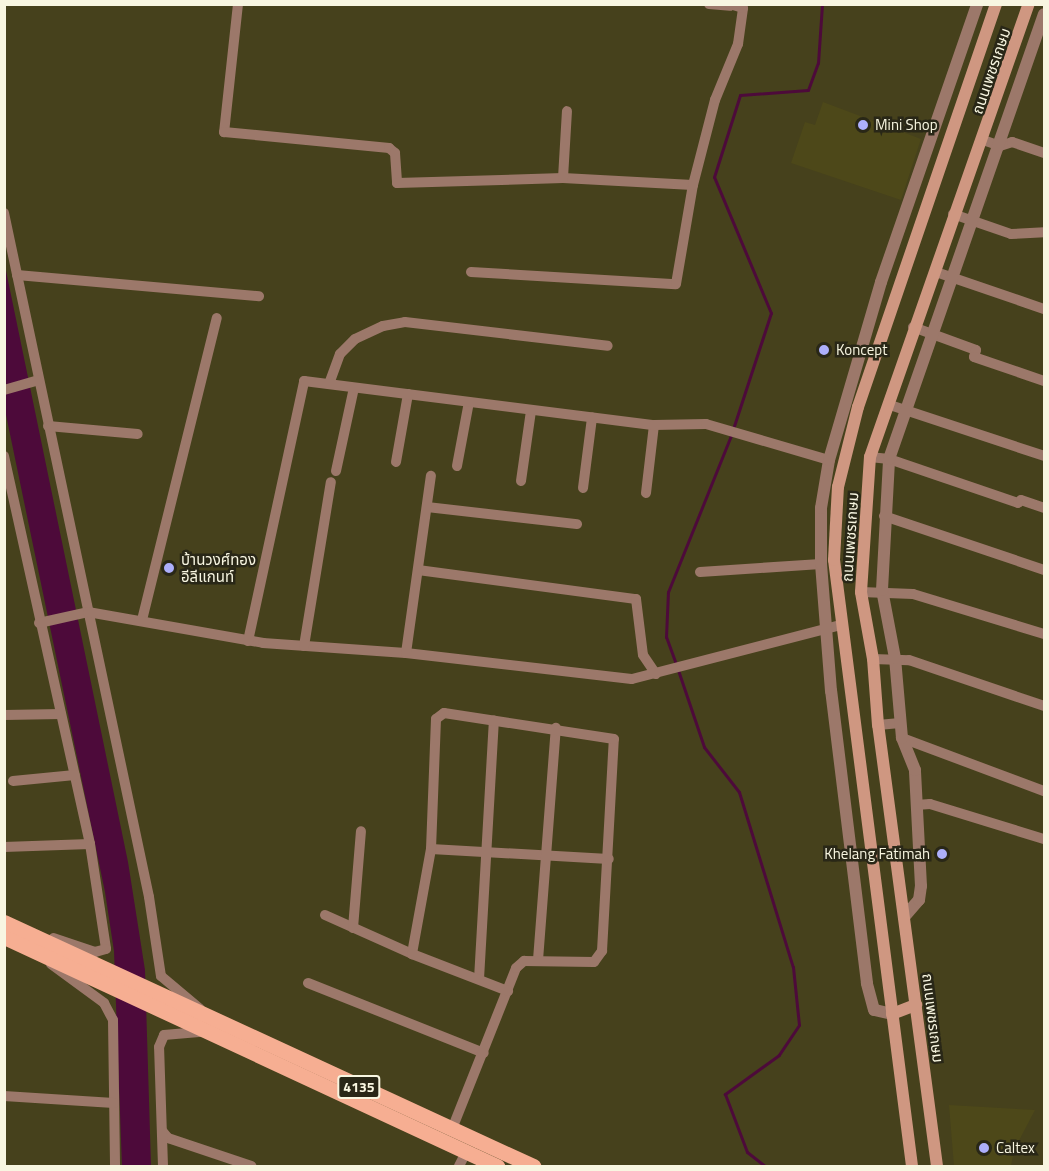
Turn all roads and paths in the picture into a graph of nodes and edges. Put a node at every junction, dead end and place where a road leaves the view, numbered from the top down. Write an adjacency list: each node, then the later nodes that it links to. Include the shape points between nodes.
1 (238, 4): 13 (street, via 224,132 389,148 396,158 397,183)
2 (709, 4): 6 (street)
3 (977, 4): 36 (street, via 881,282)
4 (996, 4): 36 (main road, ถนนเพชรเกษม)
5 (1029, 4): 10 (main road, ถนนเพชรเกษม)
6 (730, 5): 14 (street, via 743,8 738,44 720,87)
7 (1044, 14): 8 (street)
8 (1041, 30): 11 (street)
9 (567, 111): 13 (street)
10 (983, 140): 11 (street); 16 (main road, ถนนเพชรเกษม)
11 (1000, 146): 12 (street, via 1012,142); 17 (street)
12 (1044, 153)
13 (562, 178): 14 (street)
14 (693, 185): 19 (street, via 676,284)
15 (4, 213): 21 (street)
16 (953, 214): 17 (street); 20 (main road, ถนนเพชรเกษม)
17 (973, 221): 18 (street, via 1011,234); 22 (street)
18 (1044, 232)
19 (471, 272)
20 (936, 272): 22 (street); 26 (main road, ถนนเพชรเกษม)
21 (17, 276): 23 (street); 29 (street)
22 (954, 278): 24 (street); 27 (street)
23 (259, 296)
24 (1044, 309)
25 (217, 318): 68 (street)
26 (913, 327): 27 (street); 37 (main road, ถนนเพชรเกษม)
27 (933, 335): 30 (street, via 976,350 974,357); 38 (street)
28 (608, 346): 31 (street, via 405,322 383,326 355,339 340,354)
29 (38, 380): 33 (street); 42 (street)
30 (1044, 381)
31 (329, 384): 32 (street); 73 (street, via 304,381)
32 (354, 388): 34 (street); 51 (street)
33 (4, 390)
34 (408, 394): 35 (street); 49 (street)
35 (469, 402): 39 (street); 50 (street)
36 (852, 405): 48 (street); 70 (main road, ถนนเพชรเกษม, via 838,487 834,560)
37 (890, 405): 38 (street); 46 (main road, ถนนเพชรเกษม)
38 (907, 410): 45 (street); 47 (street)
39 (531, 411): 40 (street); 53 (street)
40 (592, 418): 41 (street); 55 (street)
41 (654, 425): 48 (street, via 706,424); 56 (street)
42 (48, 426): 43 (street); 67 (street)
43 (138, 434)
44 (4, 456): 69 (street)
45 (1044, 456)
46 (870, 457): 47 (street); 66 (main road, ถนนเพชรเกษม)
47 (889, 459): 58 (street, via 1018,503 1021,500); 59 (street)
48 (829, 460): 61 (street, via 820,508)
49 (396, 462)
50 (457, 466)
51 (336, 471)
52 (431, 476): 57 (street)
53 (521, 481)
54 (331, 482): 74 (street)
55 (583, 488)
56 (646, 493)
57 (427, 507): 60 (street); 62 (street)
58 (1044, 508)
59 (884, 516): 63 (street); 65 (street)
60 (578, 524)
61 (821, 564): 64 (street); 71 (street)
62 (418, 570): 75 (street); 78 (street, via 636,599 643,655)
63 (1044, 570)
64 (700, 572)
65 (882, 590): 66 (street); 72 (street, via 933,599); 76 (street)
66 (861, 592): 77 (main road, ถนนเพชรเกษม)
67 (88, 612): 68 (street); 69 (street); 112 (street, via 149,897 161,976)
68 (142, 620): 73 (street)
69 (39, 623): 80 (street)
70 (841, 626): 71 (street); 111 (main road, ถนนเพชรเกษม)
71 (828, 628): 78 (street, via 692,661); 111 (street, via 831,691 867,983 874,1010)
72 (1044, 634)
73 (248, 641): 74 (street)
74 (304, 646): 75 (street)
75 (406, 653): 78 (street, via 632,679)
76 (895, 658): 77 (street); 79 (street); 83 (street)
77 (873, 659): 84 (main road, ถนนเพชรเกษม)
78 (656, 674)
79 (1044, 706)
80 (61, 714): 81 (street); 87 (street)
81 (4, 715)
82 (494, 720): 85 (street); 95 (street, via 439,715); 96 (street)
83 (900, 723): 84 (street); 86 (street)
84 (878, 725): 100 (main road, ถนนเพชรเกษม)
85 (555, 728): 97 (street); 98 (street, via 614,739)
86 (902, 738): 89 (street); 90 (street, via 915,770)
87 (75, 775): 88 (street); 93 (street)
88 (13, 781)
89 (1044, 791)
90 (916, 805): 92 (street, via 930,804); 100 (street, via 920,893 914,909)
91 (361, 831): 102 (street)
92 (1044, 839)
93 (90, 844): 94 (street); 101 (street, via 106,949 95,952)
94 (4, 847)
95 (431, 849): 96 (street); 104 (street)
96 (487, 851): 97 (street); 106 (street)
97 (548, 856): 98 (street); 105 (street)
98 (609, 859): 105 (street, via 598,958 594,962)
99 (325, 915): 102 (street)
100 (904, 917): 109 (main road, ถนนเพชรเกษม)
101 (6, 928): 103 (main road, 4135); 110 (main road, 4135, via 94,962)
102 (353, 928): 104 (street)
103 (35, 952): 110 (main road, 4135, via 86,977); 116 (street, via 104,1003 113,1020)
104 (412, 954): 106 (street)
105 (538, 960): 108 (street, via 524,961 516,968)
106 (479, 979): 108 (street)
107 (308, 983): 114 (street)
108 (508, 991): 114 (street)
109 (916, 1005): 111 (main road); 127 (main road, ถนนเพชรเกษม)
110 (182, 1013): 112 (main road, 4135); 113 (main road, 4135)
111 (892, 1014): 126 (main road, ถนนเพชรเกษม)
112 (208, 1018): 117 (main road, 4135)
113 (202, 1032): 118 (street, via 164,1035 159,1047); 119 (main road, 4135)
114 (484, 1053): 117 (street)
115 (4, 1096): 116 (street)
116 (114, 1103): 120 (street)
117 (453, 1129): 125 (main road, 4135)
118 (163, 1132): 121 (street); 122 (street, via 168,1138)
119 (466, 1152): 123 (street); 124 (main road, 4135)
120 (115, 1167)
121 (163, 1167)
122 (251, 1167)
123 (459, 1167)
124 (496, 1167)
125 (533, 1167)
126 (912, 1167)
127 (937, 1167)

